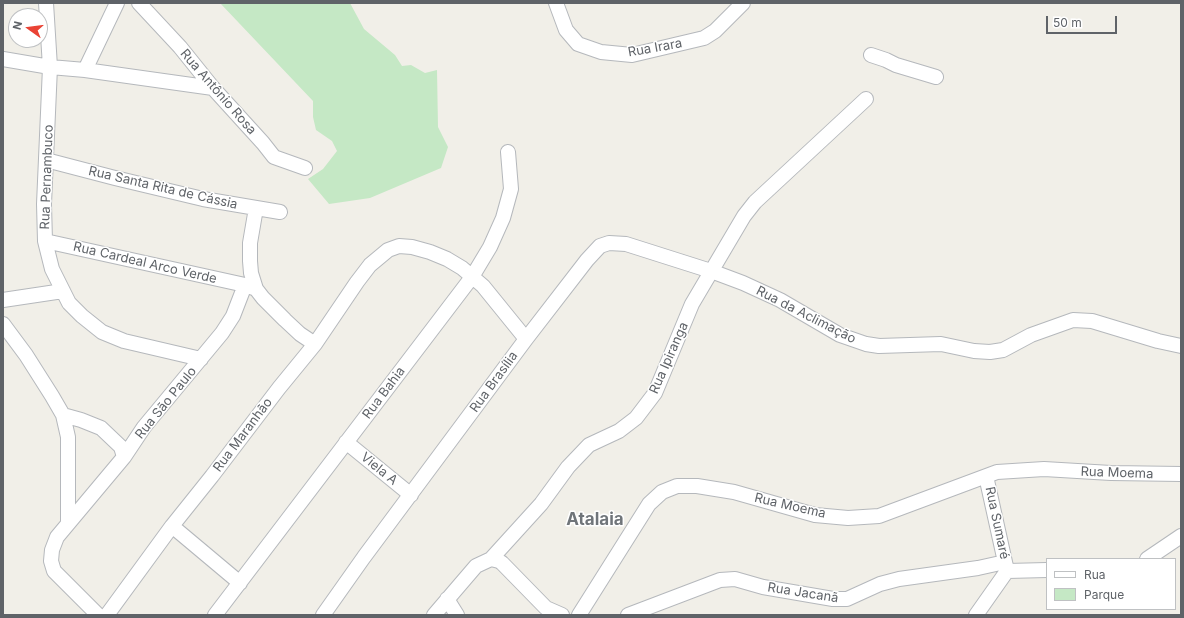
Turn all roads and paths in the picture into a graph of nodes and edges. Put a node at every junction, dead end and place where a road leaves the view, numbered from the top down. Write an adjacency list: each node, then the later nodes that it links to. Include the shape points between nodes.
1 (46, 3): 8 (street, Rua Pernambuco)
2 (117, 3): 9 (street)
3 (139, 3): 11 (street, Rua Antônio Rosa, via 180,47)
4 (556, 3): 5 (street, Rua Irara, via 566,30 578,44 600,52 632,55 704,38 715,31)
5 (743, 3)
6 (871, 55): 10 (street)
7 (3, 59): 8 (street)
8 (50, 67): 9 (street); 14 (street, Rua Pernambuco)
9 (85, 70): 11 (street)
10 (936, 76)
11 (213, 88): 15 (street, Rua Antônio Rosa, via 274,158)
12 (866, 99): 19 (street, Rua Ipiranga, via 755,202)
13 (508, 152): 20 (street, Rua Bahia, via 511,189 503,218)
14 (46, 160): 16 (street, Rua Santa Rita de Cássia, via 203,199); 18 (street, Rua Pernambuco)
15 (304, 168)
16 (256, 208): 17 (street, Rua Santa Rita de Cássia); 21 (street, via 250,243)
17 (280, 212)
18 (45, 241): 21 (street, Rua Cardeal Arco Verde); 22 (street, Rua Pernambuco, via 52,269)
19 (711, 271): 25 (street, Rua Brasília, via 626,244 609,243 600,246); 27 (street, Rua da Aclimação, via 780,300 840,335 866,344 941,344 990,352 1003,350 1031,335 1072,320 1092,321); 39 (street, Rua Ipiranga, via 692,304 655,393 636,418 619,431 589,445 568,466 541,504)
20 (472, 277): 25 (street, via 484,286); 26 (street, Rua Maranhão, via 447,259 430,252 399,246 388,250 370,265); 30 (street, Rua Bahia)
21 (250, 287): 26 (street, via 300,334); 28 (street, Rua São Paulo, via 222,333)
22 (63, 291): 23 (street); 28 (street, Rua Pernambuco, via 69,303 102,332 124,341)
23 (3, 300)
24 (3, 324): 29 (street, via 26,354)
25 (526, 339): 34 (street, Rua Brasília)
26 (315, 344): 36 (street, Rua Maranhão)
27 (1181, 346)
28 (201, 359): 31 (street, Rua São Paulo, via 144,427)
29 (63, 415): 31 (street, via 101,428 121,447); 35 (street, via 68,437)
30 (346, 442): 34 (street, Viela A); 42 (street, Rua Bahia)
31 (124, 457): 35 (street, Rua São Paulo)
32 (1181, 474): 33 (street, Rua Moema, via 1044,469 997,472)
33 (986, 476): 40 (street, Rua Sumaré); 51 (street, Rua Moema, via 879,516 848,518 815,515 734,492 697,486 677,486 662,492 649,504)
34 (411, 495): 47 (street, Rua Brasília)
35 (68, 523): 44 (street, Rua São Paulo, via 57,537 52,550 51,561 54,571)
36 (172, 526): 42 (street); 45 (street, Rua Maranhão)
37 (1181, 536): 38 (street)
38 (1148, 558)
39 (491, 559): 43 (street, Rua Ipiranga, via 476,566); 50 (street, via 499,561 546,608)
40 (1006, 567): 41 (street); 52 (street, Rua Jacanã, via 978,568 899,579 880,584 847,599 763,587 735,579 720,580); 53 (street)
41 (1046, 570)
42 (240, 583): 46 (street, Rua Bahia)
43 (447, 600): 48 (street, Rua Ipiranga); 49 (street)
44 (98, 615)
45 (107, 615)
46 (215, 615)
47 (323, 615)
48 (434, 615)
49 (457, 615)
50 (562, 615)
51 (579, 615)
52 (628, 615)
53 (976, 615)

